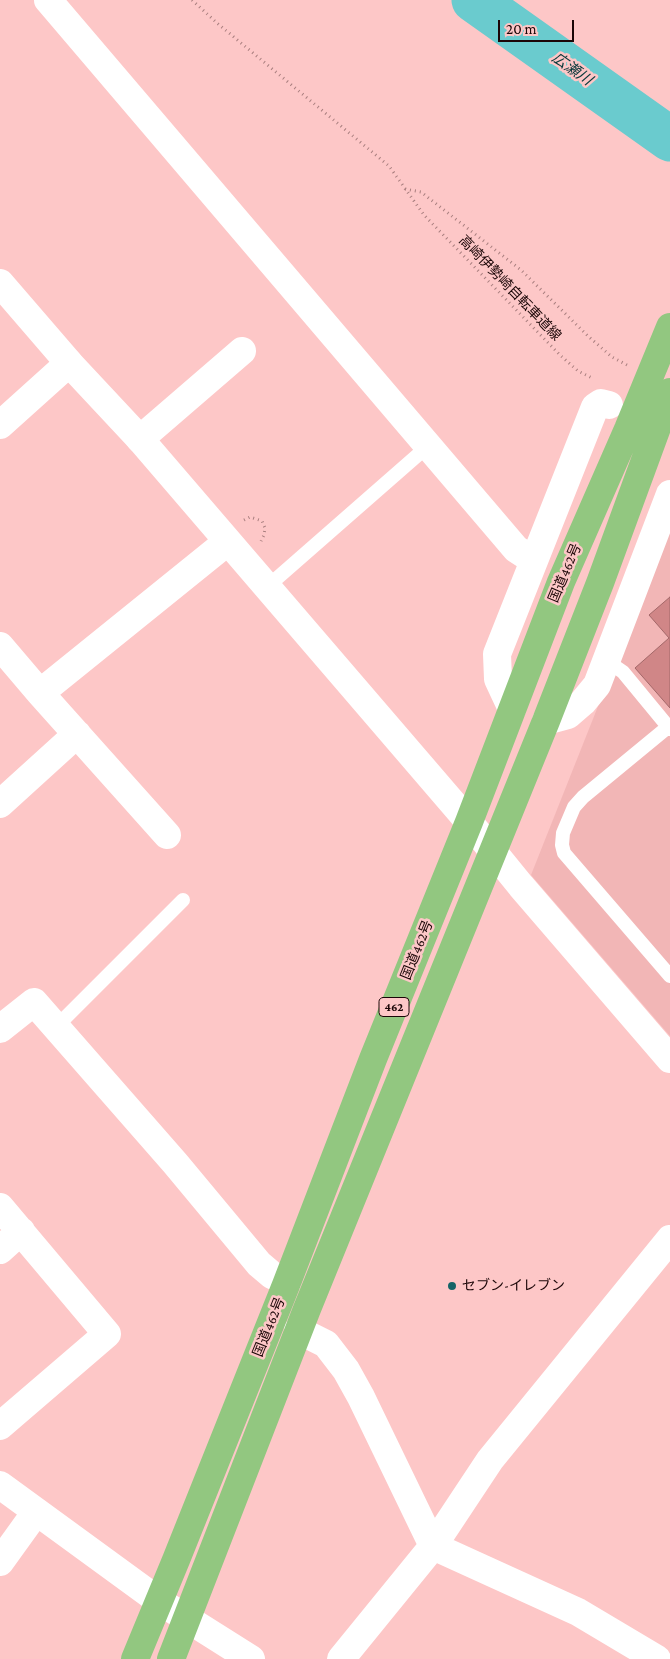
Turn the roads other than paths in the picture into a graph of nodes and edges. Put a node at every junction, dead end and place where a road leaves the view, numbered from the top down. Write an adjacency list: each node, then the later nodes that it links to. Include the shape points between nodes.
1 (48, 0): 10 (street)
2 (0, 283): 5 (street)
3 (670, 327): 18 (highway, 国道462号 / 462, via 561,582)
4 (242, 351): 9 (street)
5 (69, 362): 8 (street); 9 (street)
6 (670, 392): 19 (highway, 国道462号 / 462)
7 (609, 405): 13 (street, via 601,403 596,407)
8 (0, 425)
9 (140, 439): 12 (street)
10 (428, 446): 13 (street, via 516,549); 14 (lane)
11 (670, 494): 16 (street)
12 (234, 531): 14 (street); 17 (street)
13 (533, 560): 18 (street, via 497,654 498,680)
14 (267, 587): 23 (street)
15 (0, 646): 17 (street)
16 (607, 661): 19 (street, via 598,685 583,702 568,715); 20 (lane, via 623,672)
17 (40, 693): 21 (street)
18 (512, 709): 23 (highway, 国道462号 / 462)
19 (546, 721): 25 (highway, 国道462号 / 462)
20 (669, 728): 27 (lane, via 583,797 574,808 562,845 564,853)
21 (77, 734): 22 (street); 24 (street)
22 (0, 804)
23 (469, 822): 25 (street); 35 (highway, 国道462号 / 462)
24 (167, 835)
25 (492, 852): 30 (street); 36 (highway, 国道462号 / 462)
26 (183, 900): 28 (lane)
27 (670, 976)
28 (56, 1027): 29 (street, via 34,1002); 35 (street, via 176,1163 259,1264)
29 (0, 1030)
30 (666, 1048)
31 (0, 1207): 32 (street)
32 (21, 1231): 34 (street); 37 (street, via 108,1334)
33 (670, 1238): 40 (street, via 490,1460)
34 (0, 1250)
35 (287, 1282): 42 (highway, 国道462号 / 462)
36 (298, 1330): 40 (street, via 326,1344 346,1370); 43 (highway, 国道462号 / 462)
37 (0, 1426)
38 (0, 1485): 39 (street)
39 (36, 1512): 41 (street); 42 (street)
40 (433, 1546): 47 (street); 48 (street, via 578,1612)
41 (0, 1562)
42 (159, 1601): 43 (street); 44 (highway, 国道462号 / 462)
43 (187, 1619): 45 (highway, 国道462号 / 462); 46 (street)
44 (135, 1659)
45 (171, 1659)
46 (251, 1659)
47 (341, 1659)
48 (657, 1659)

